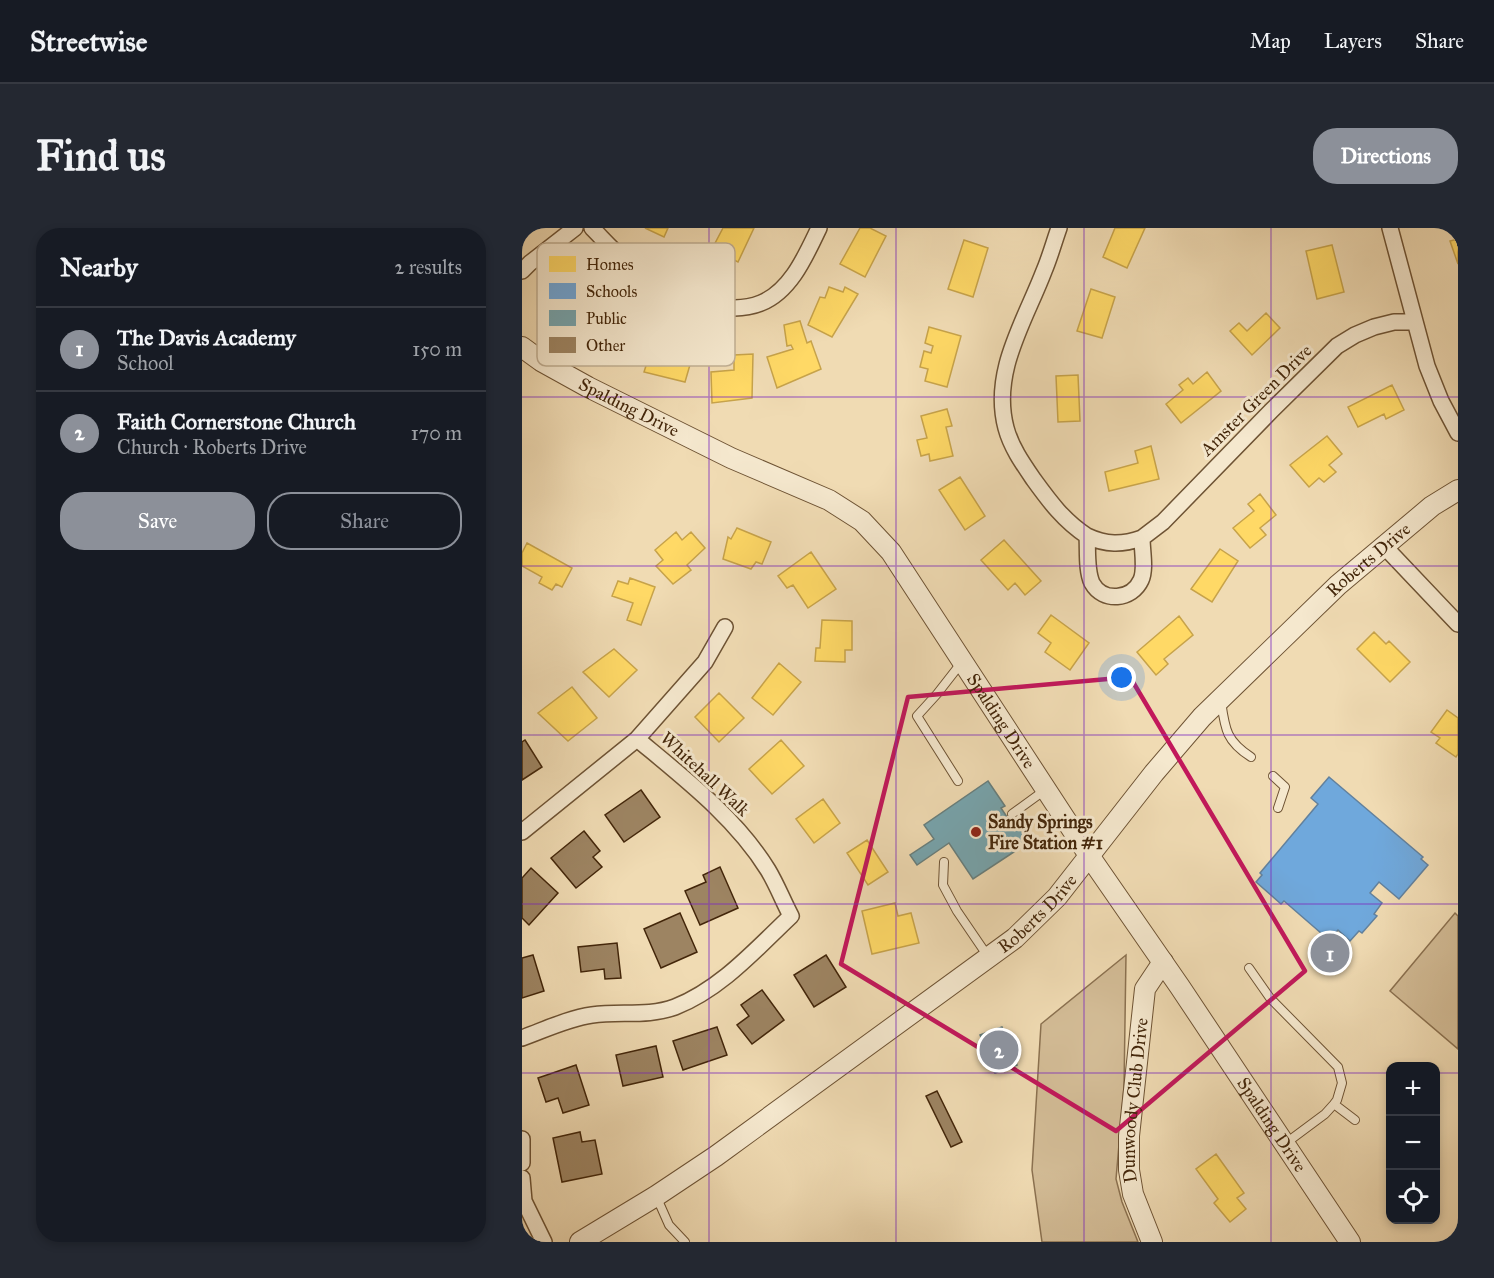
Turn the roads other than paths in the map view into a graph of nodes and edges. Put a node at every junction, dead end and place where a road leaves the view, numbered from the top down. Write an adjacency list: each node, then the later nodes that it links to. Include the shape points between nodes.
1 (575, 228): 6 (street)
2 (592, 228): 7 (street)
3 (819, 228): 10 (street, via 795,274 774,294 761,303)
4 (1059, 228): 17 (street, Amster Green Drive, via 1004,372 1005,428 1018,458 1053,507)
5 (1390, 228): 11 (street)
6 (556, 243)
7 (607, 243)
8 (537, 258): 9 (street)
9 (522, 271)
10 (735, 307)
11 (1415, 321): 15 (street, via 1434,384); 18 (street, Amster Green Drive, via 1374,327 1337,346 1163,522)
12 (522, 347): 13 (street, Spalding Drive)
13 (537, 358)
14 (550, 366): 22 (street, Spalding Drive, via 731,458 829,500 862,522 891,552)
15 (1458, 433)
16 (1458, 490): 19 (street, Roberts Drive)
17 (1087, 536): 18 (street, Amster Green Drive, via 1113,544); 18 (street, via 1093,584 1103,594 1117,598 1132,593 1140,582)
18 (1142, 538)
19 (1383, 545): 20 (street); 23 (street, Roberts Drive)
20 (1458, 624)
21 (725, 627): 24 (street, via 705,662)
22 (962, 661): 27 (lane, via 917,716); 28 (street, Spalding Drive)
23 (1221, 699): 25 (lane, via 1228,738); 32 (street, Roberts Drive, via 1154,773)
24 (638, 739): 31 (street); 37 (street, Whitehall Walk, via 734,825 768,870 791,916 728,974 674,1007 641,1014 592,1015)
25 (1251, 757)
26 (1273, 776): 29 (lane, via 1285,787)
27 (958, 781)
28 (1046, 789): 30 (lane); 32 (street, Spalding Drive)
29 (1278, 808)
30 (1012, 814)
31 (522, 832)
32 (1090, 857): 34 (street, Roberts Drive, via 1038,917); 35 (street, Spalding Drive)
33 (944, 862): 34 (lane, via 943,885)
34 (989, 958): 44 (street, Roberts Drive)
35 (1163, 962): 41 (street, Spalding Drive); 48 (street, Dunwoody Club Drive, via 1145,989 1129,1136 1133,1194)
36 (1249, 968): 38 (lane, via 1270,998 1338,1067 1342,1083)
37 (522, 1038)
38 (1334, 1104): 39 (lane); 41 (lane)
39 (1355, 1120)
40 (522, 1139): 42 (street)
41 (1285, 1144): 49 (street, Spalding Drive)
42 (522, 1163)
43 (522, 1178): 45 (street, via 524,1202)
44 (656, 1196): 46 (street, Roberts Drive); 47 (lane, via 669,1225)
45 (544, 1242)
46 (580, 1242)
47 (685, 1242)
48 (1152, 1242)
49 (1350, 1242)

